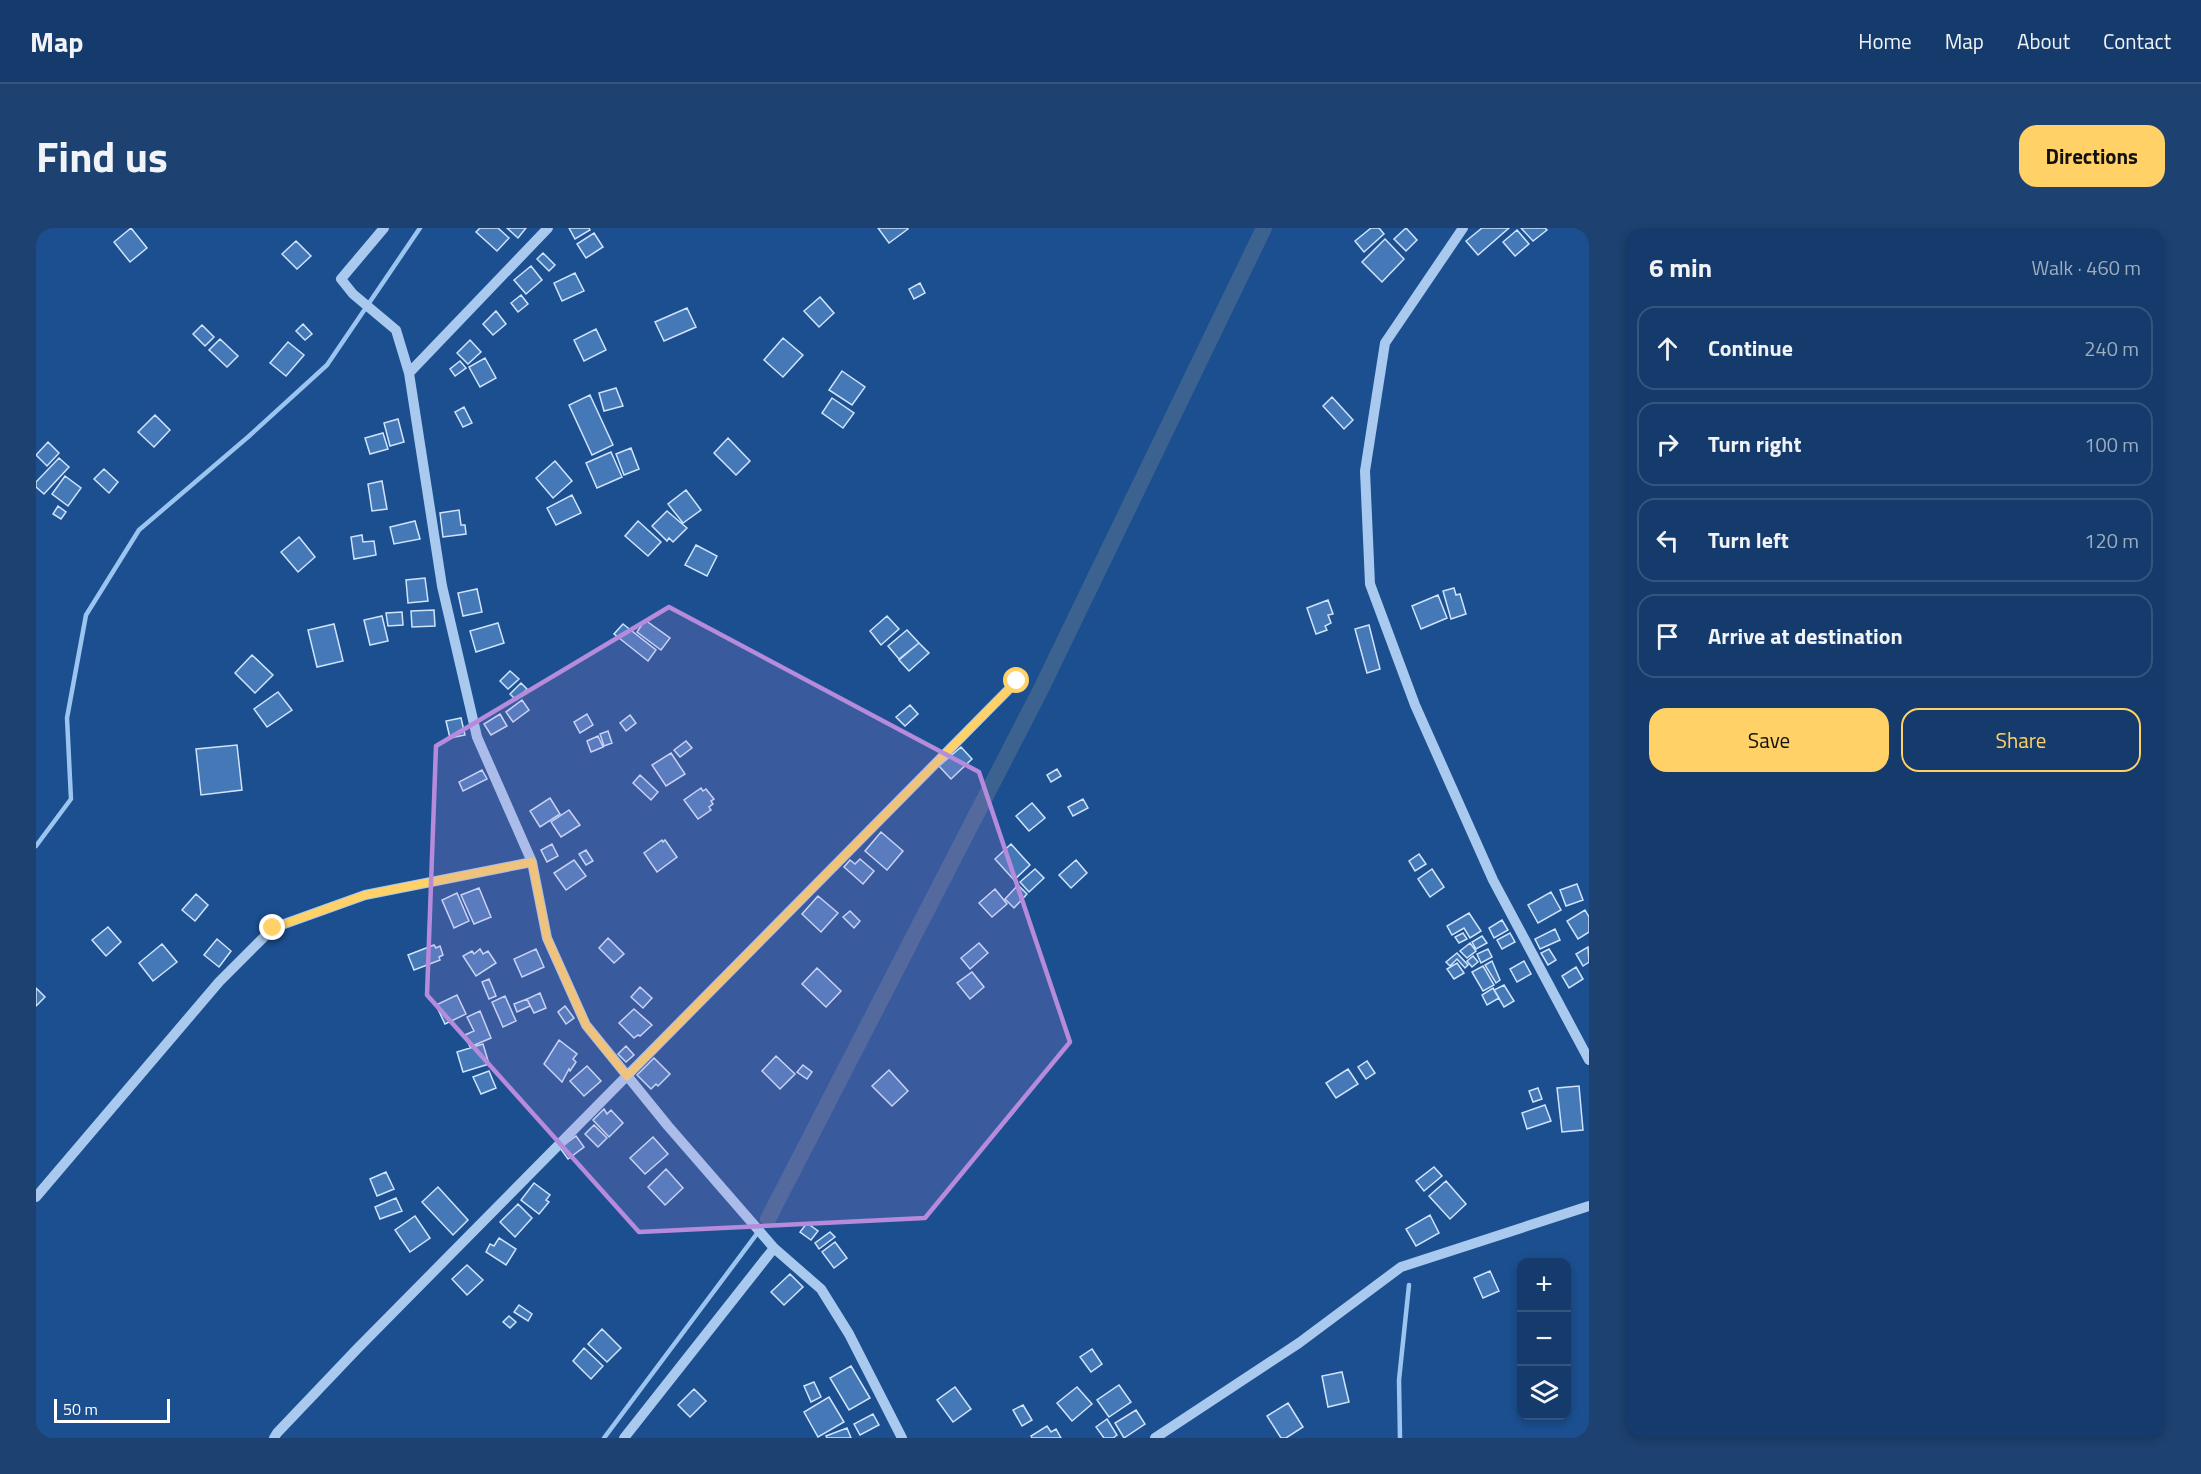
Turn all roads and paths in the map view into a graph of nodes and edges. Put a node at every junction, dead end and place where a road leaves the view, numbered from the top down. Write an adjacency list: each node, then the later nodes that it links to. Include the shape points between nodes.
1 (384, 228): 4 (street, via 341,279 396,330)
2 (548, 228): 4 (street)
3 (1462, 228): 7 (street, via 1386,343 1365,471 1370,584 1415,705 1493,880)
4 (409, 373): 6 (street, via 442,586 477,737)
5 (1017, 681): 8 (street)
6 (532, 862): 8 (street, via 547,938 586,1025); 9 (street, via 365,895 273,928 219,982)
7 (1589, 1060)
8 (627, 1076): 11 (street); 13 (street)
9 (36, 1197)
10 (1589, 1206): 15 (street, via 1401,1267 1299,1343)
11 (774, 1248): 12 (street, via 821,1290 849,1334); 14 (street)
12 (897, 1437)
13 (274, 1438)
14 (624, 1438)
15 (1155, 1438)

